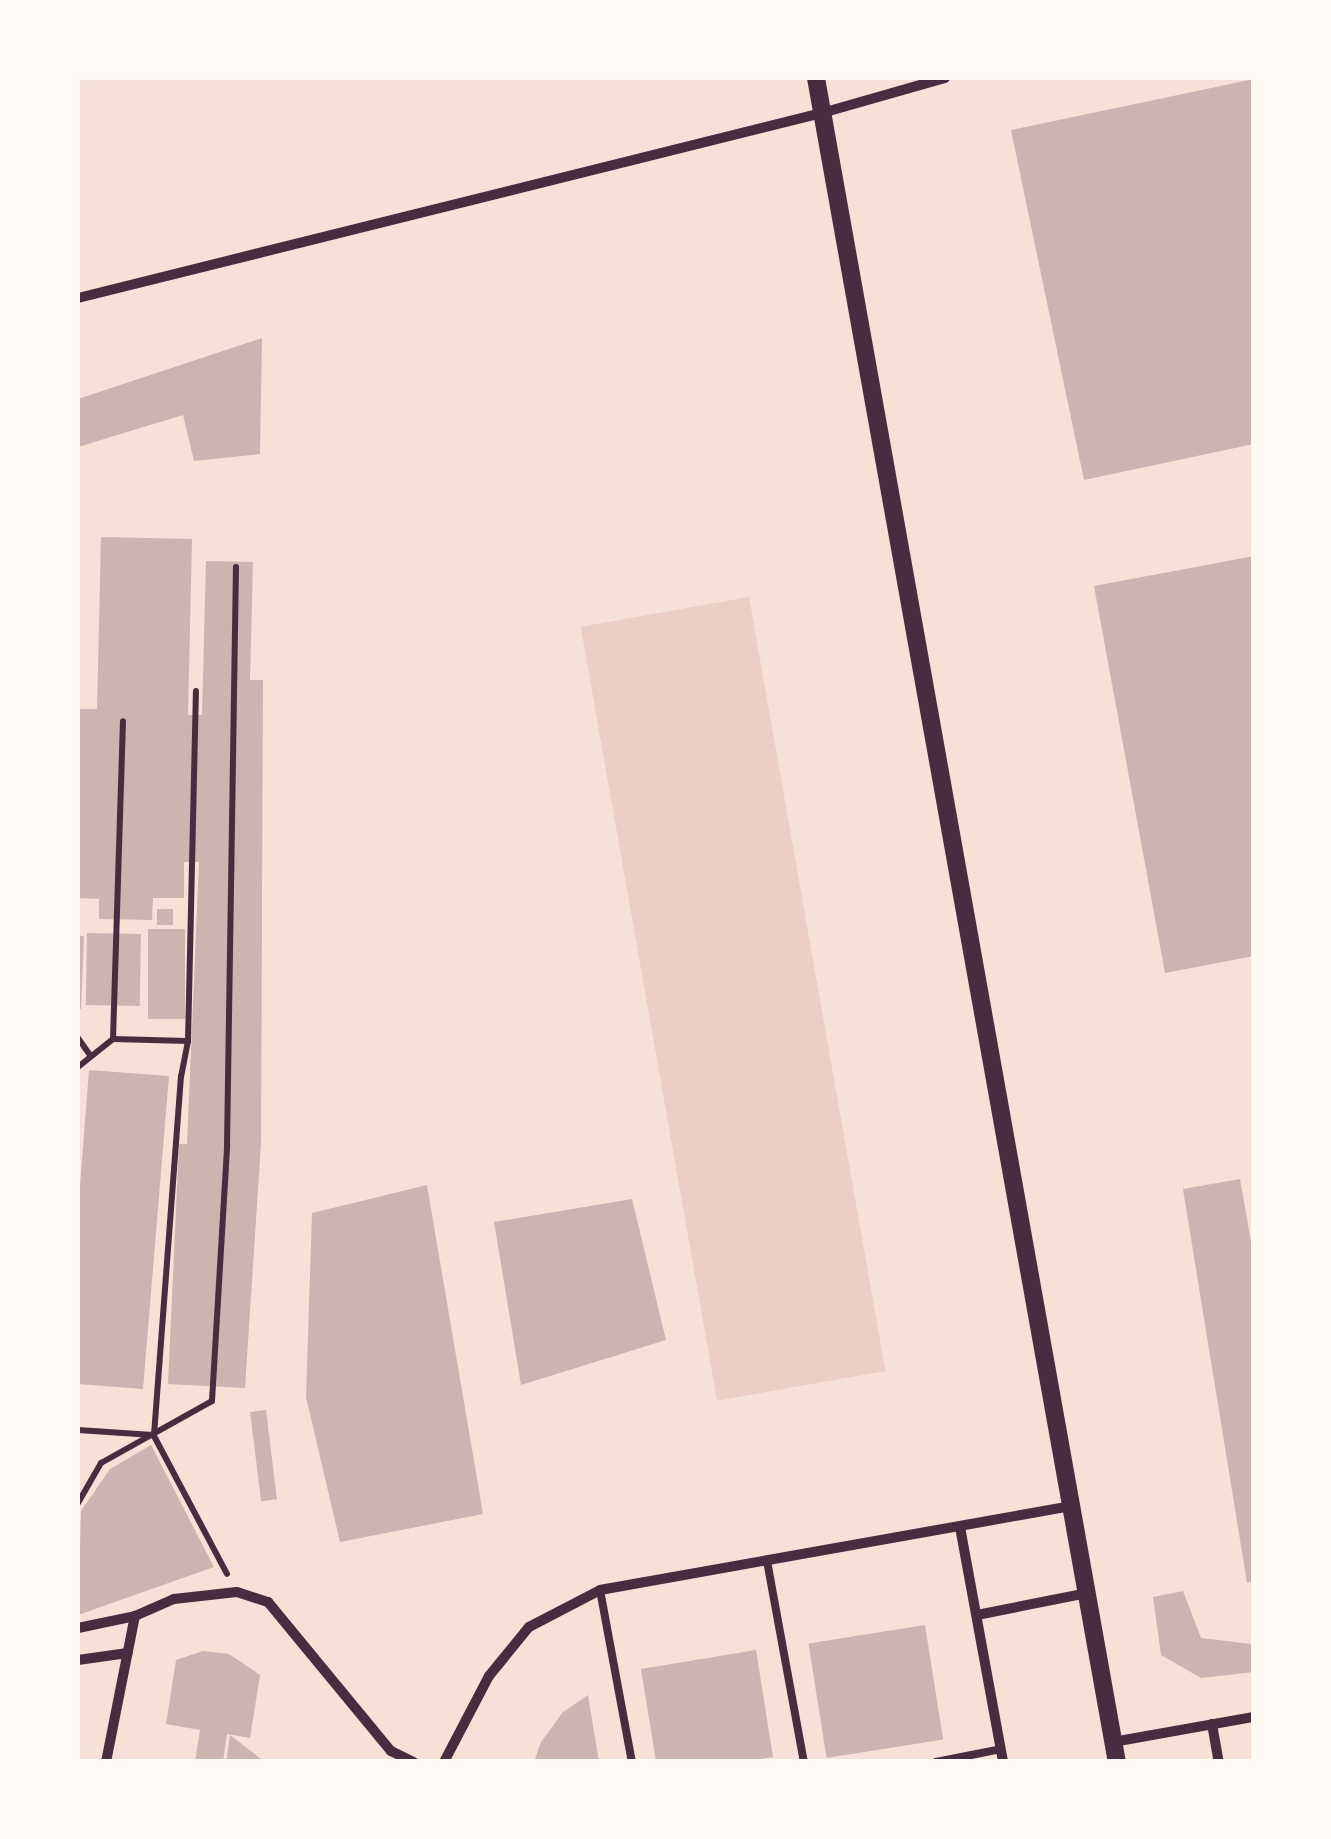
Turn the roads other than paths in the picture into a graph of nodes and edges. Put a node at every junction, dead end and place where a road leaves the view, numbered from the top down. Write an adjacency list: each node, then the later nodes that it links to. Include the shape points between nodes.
1 (816, 78): 3 (street)
2 (944, 78): 3 (street)
3 (822, 113): 4 (street); 5 (street)
4 (78, 298)
5 (1071, 1506): 6 (street); 9 (street)
6 (960, 1527): 7 (street); 10 (street)
7 (767, 1561): 8 (street); 23 (lane)
8 (600, 1590): 21 (street, via 528,1628 489,1676); 22 (lane)
9 (1087, 1593): 10 (street); 17 (street)
10 (977, 1615): 18 (street)
11 (135, 1616): 12 (street); 13 (street); 20 (street, via 174,1600 237,1592 268,1602 391,1751)
12 (78, 1628)
13 (128, 1653): 14 (street); 19 (street)
14 (78, 1660)
15 (1254, 1716): 16 (street)
16 (1212, 1724): 17 (street); 26 (street)
17 (1113, 1742): 25 (street)
18 (1002, 1756): 24 (lane)
19 (106, 1762)
20 (414, 1762)
21 (444, 1762)
22 (632, 1762)
23 (804, 1762)
24 (936, 1762)
25 (1116, 1762)
26 (1219, 1762)

